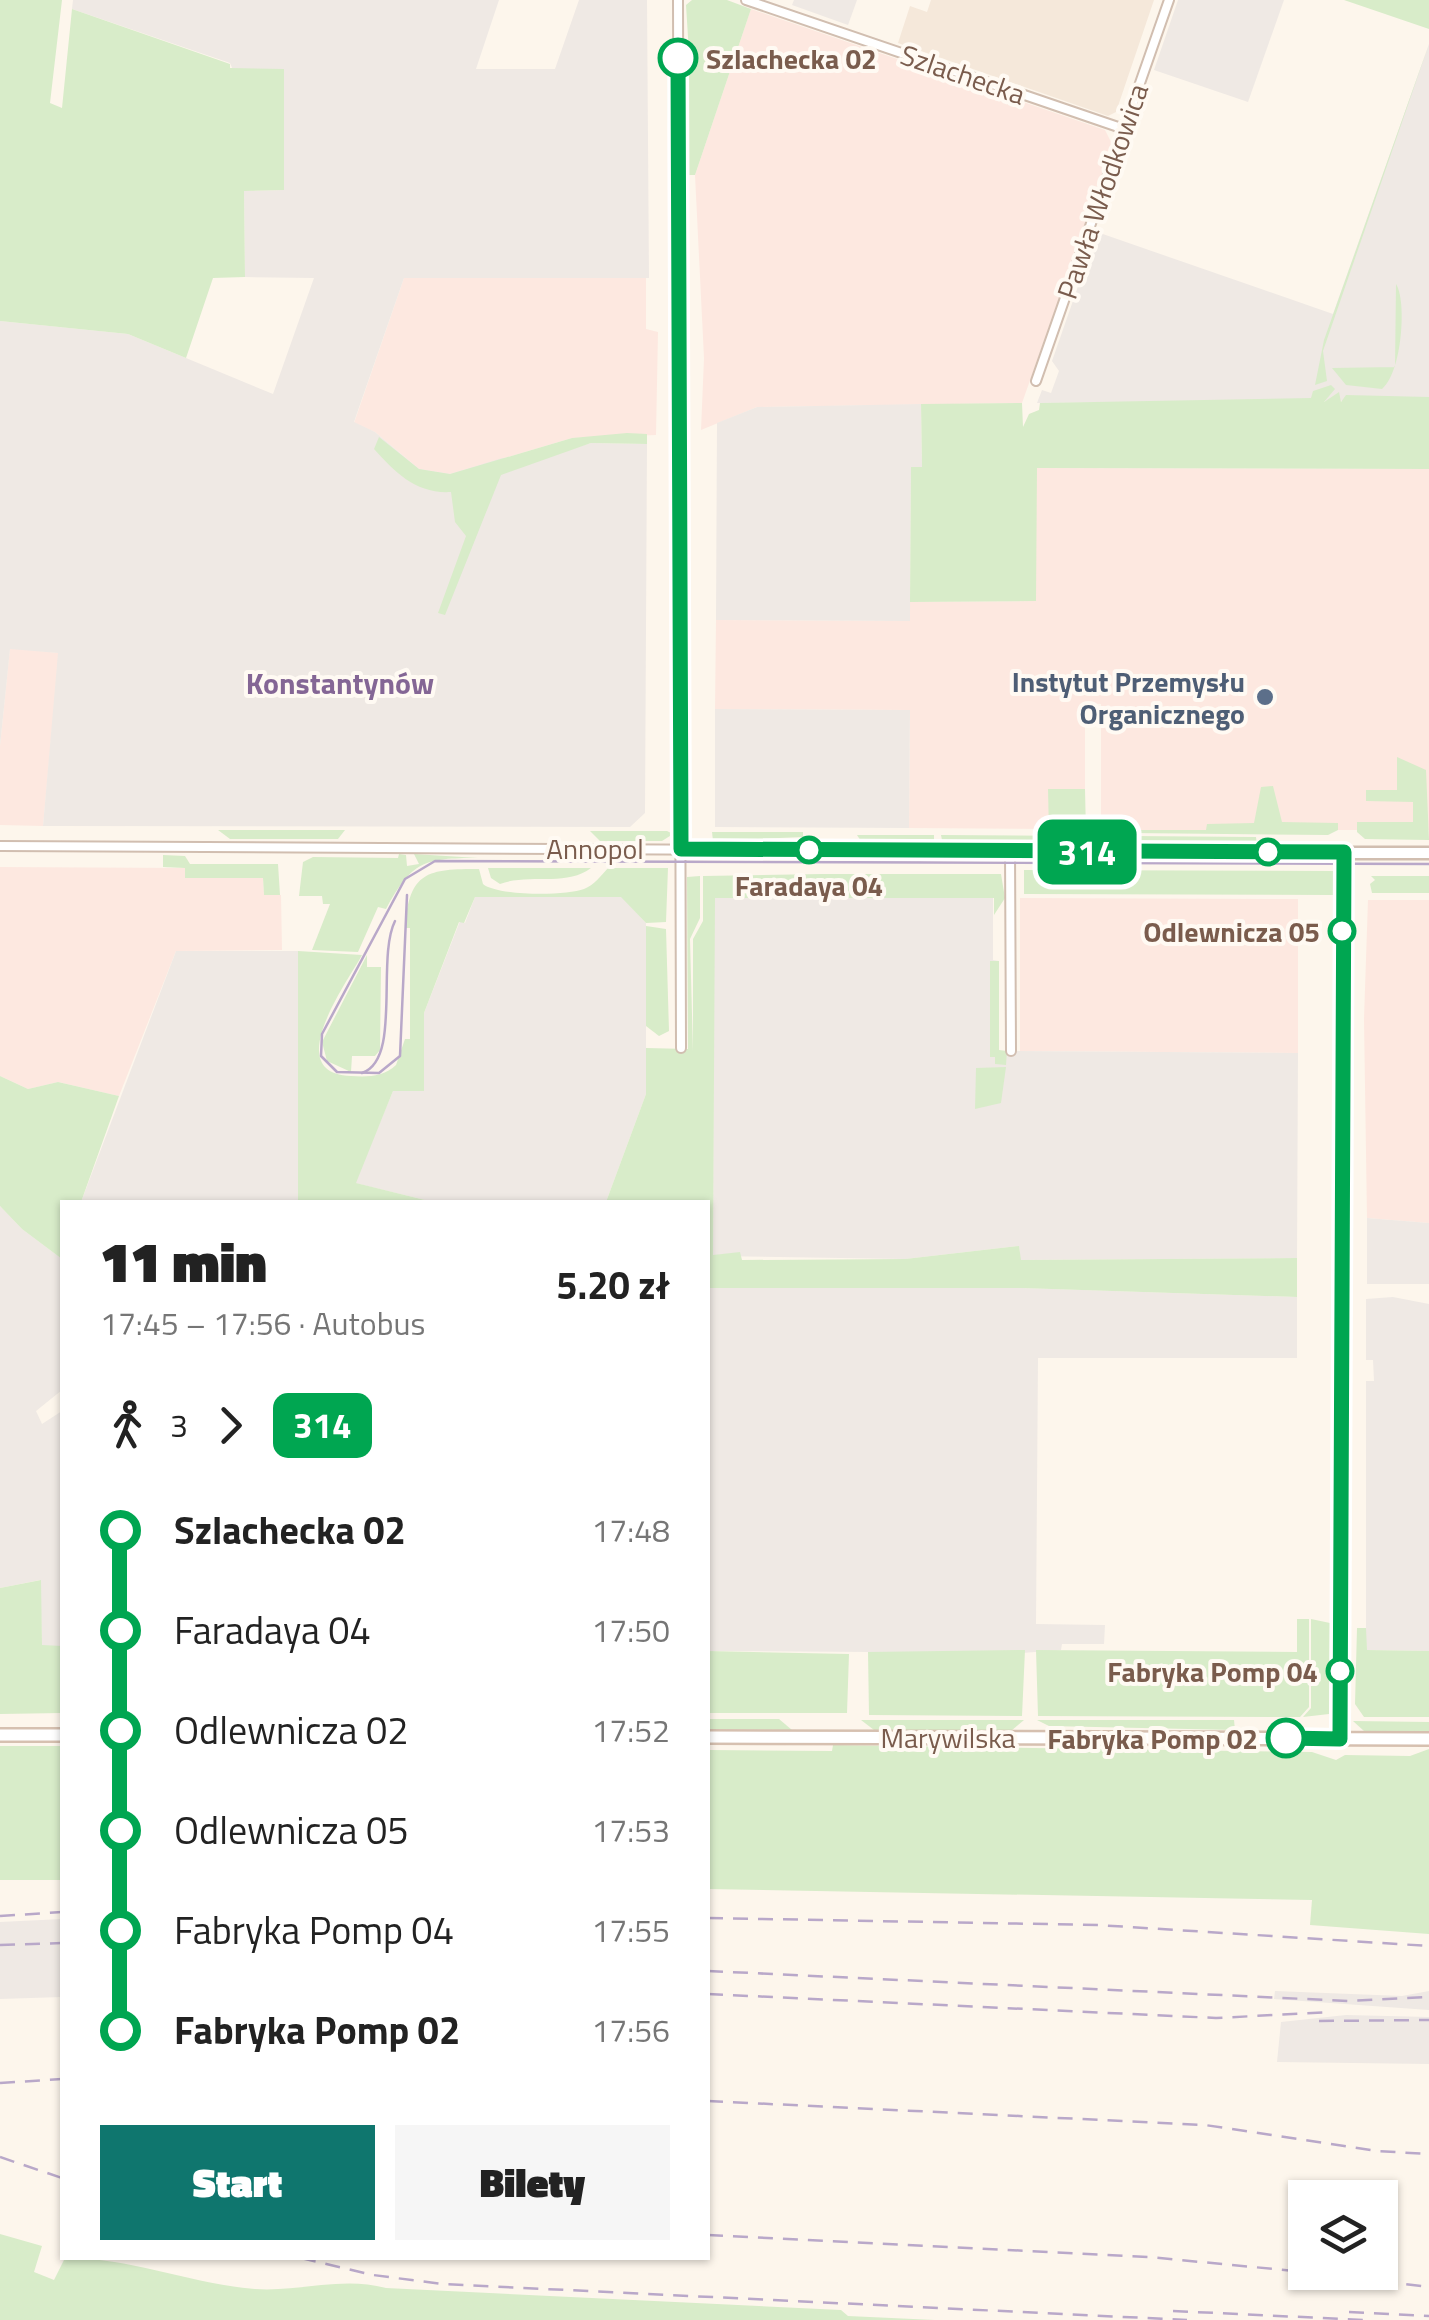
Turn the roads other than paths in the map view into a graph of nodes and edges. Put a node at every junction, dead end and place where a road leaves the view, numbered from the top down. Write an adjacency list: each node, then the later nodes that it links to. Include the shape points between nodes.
1 (678, 0): 7 (street)
2 (746, 0): 4 (street, Szlachecka)
3 (1169, 0): 4 (street, Pawła Włodkowica)
4 (1124, 128): 5 (street, Pawła Włodkowica)
5 (1036, 382)
6 (0, 846): 7 (street, Annopol)
7 (681, 849): 8 (street, Annopol); 11 (street)
8 (1010, 851): 9 (street, Annopol); 12 (street)
9 (1344, 852): 10 (street, Annopol); 16 (street)
10 (1429, 853)
11 (681, 1048)
12 (1011, 1051)
13 (60, 1734): 14 (main road)
14 (0, 1735)
15 (710, 1737): 16 (main road, Marywilska)
16 (1340, 1739): 17 (main road, Marywilska)
17 (1429, 1739)

